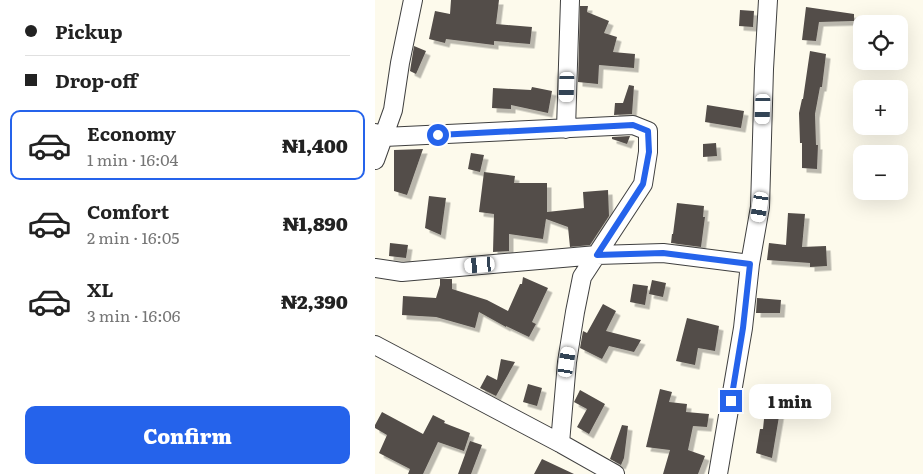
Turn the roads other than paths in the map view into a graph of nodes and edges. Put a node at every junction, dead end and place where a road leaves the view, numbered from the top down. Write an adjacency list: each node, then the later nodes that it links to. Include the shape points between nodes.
1 (413, 0): 5 (street, via 393,110)
2 (570, 0): 4 (street)
3 (768, 0): 8 (street, via 760,207)
4 (566, 129): 5 (street); 7 (street, via 633,125 648,131 649,152 643,184)
5 (379, 135): 6 (street)
6 (375, 160)
7 (597, 255): 8 (street, via 663,253); 9 (street, via 402,272); 11 (street, via 582,277 575,312)
8 (750, 264): 13 (street, via 743,328)
9 (375, 268)
10 (375, 345): 11 (street)
11 (560, 443): 12 (street)
12 (615, 474)
13 (718, 474)

